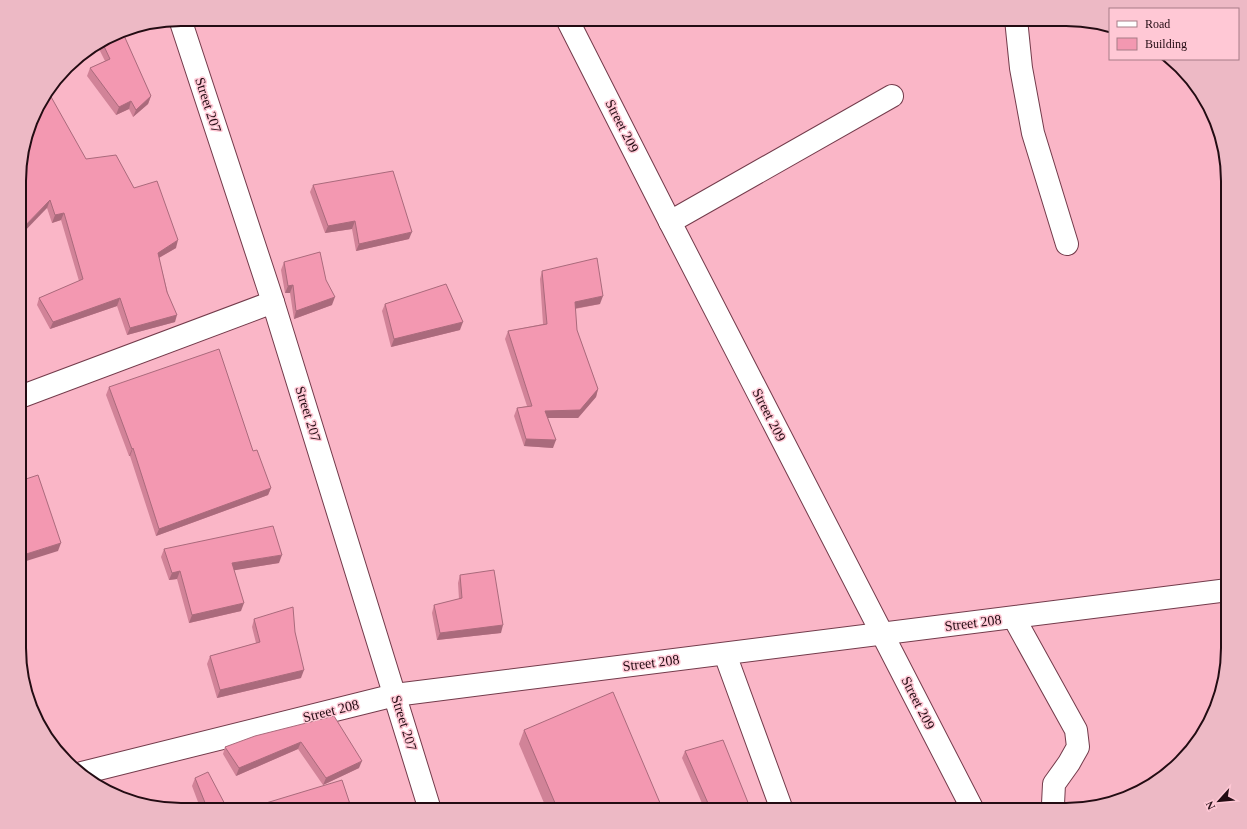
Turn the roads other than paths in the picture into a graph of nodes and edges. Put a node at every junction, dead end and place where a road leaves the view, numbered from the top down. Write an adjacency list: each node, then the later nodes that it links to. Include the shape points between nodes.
1 (182, 26): 7 (street, Street 207)
2 (571, 26): 5 (street, Street 209)
3 (1017, 26): 6 (street, via 1021,68 1033,133)
4 (892, 96): 5 (street)
5 (670, 222): 11 (street, Street 209)
6 (1067, 244)
7 (273, 302): 8 (street); 13 (street, Street 207)
8 (26, 395)
9 (1221, 591): 10 (street, Street 208)
10 (1014, 618): 11 (street, Street 208); 18 (street, via 1076,730 1078,747 1054,784)
11 (882, 634): 12 (street, Street 208); 17 (street, Street 209)
12 (725, 654): 13 (street, Street 208); 16 (street)
13 (395, 695): 14 (street, Street 208); 15 (street, Street 207)
14 (88, 772)
15 (428, 803)
16 (779, 803)
17 (969, 803)
18 (1053, 803)

